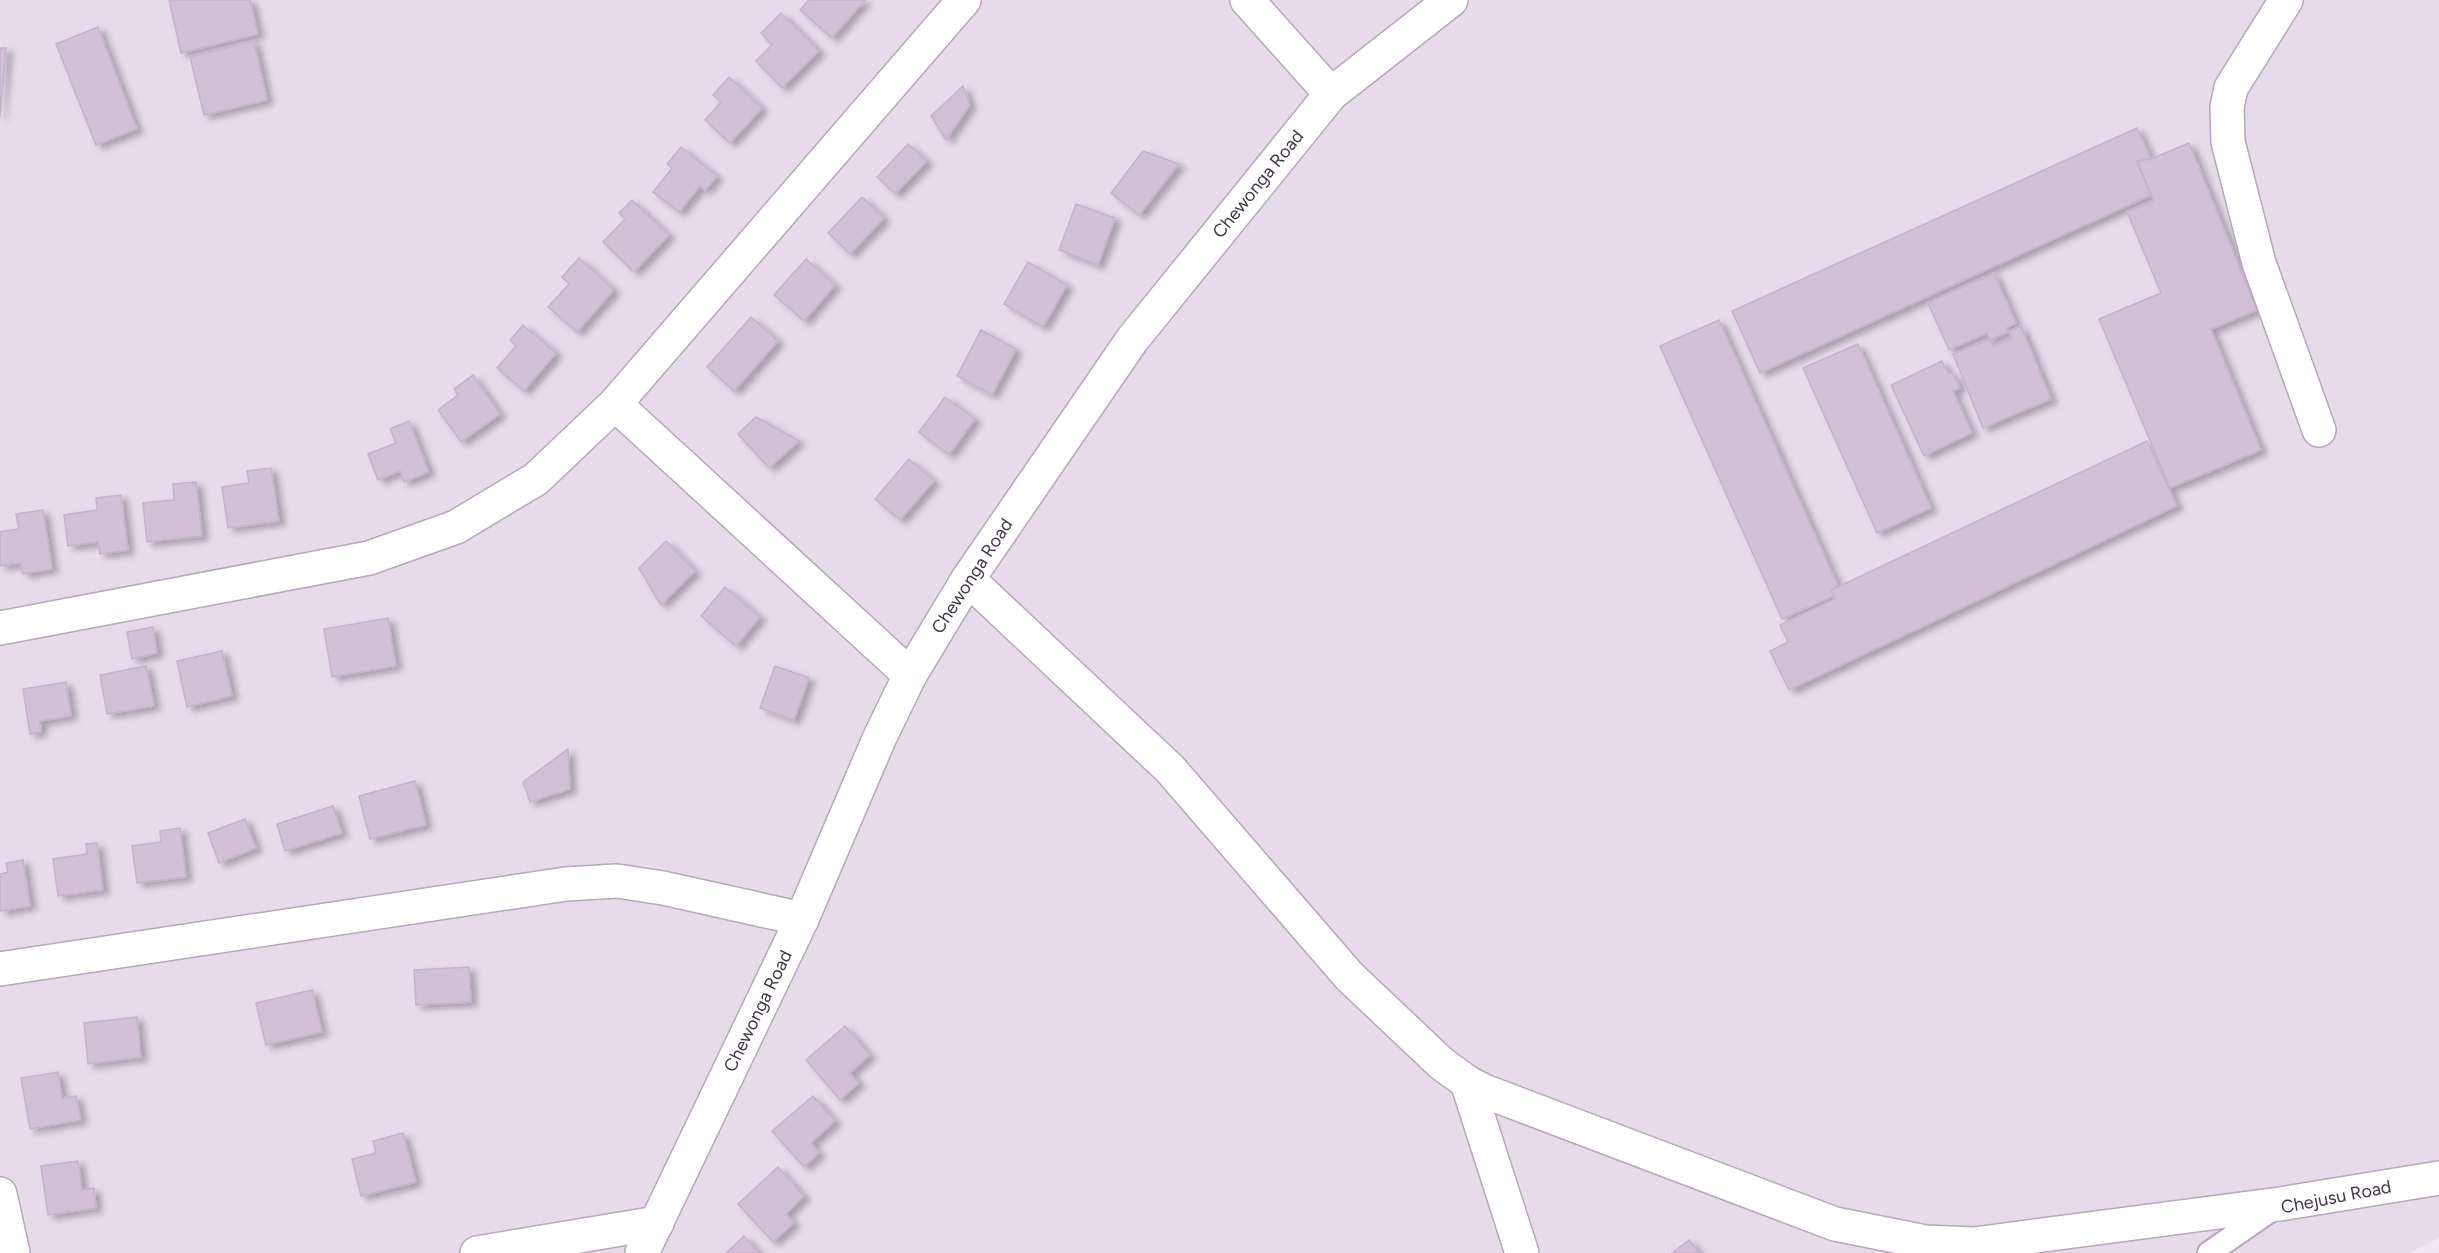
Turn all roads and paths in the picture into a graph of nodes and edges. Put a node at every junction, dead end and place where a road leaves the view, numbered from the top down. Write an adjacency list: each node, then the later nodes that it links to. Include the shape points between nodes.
1 (964, 0): 6 (street)
2 (1247, 0): 5 (street)
3 (1451, 0): 5 (street, Chewonga Road)
4 (2286, 0): 7 (street, via 2231,88 2228,142 2259,263)
5 (1331, 94): 8 (street, Chewonga Road, via 1132,340)
6 (615, 404): 9 (street, via 536,479 456,527 369,558); 10 (street)
7 (2319, 430)
8 (968, 579): 10 (street, Chewonga Road); 13 (street, via 1170,769 1349,976 1442,1064)
9 (0, 627)
10 (910, 675): 11 (street, Chewonga Road)
11 (802, 919): 12 (street, via 617,881 566,884); 17 (street, Chewonga Road)
12 (0, 969)
13 (1467, 1082): 16 (street, via 1835,1224 1924,1242 1974,1244); 21 (street)
14 (2439, 1178): 16 (street, Chejusu Road)
15 (0, 1194): 18 (street)
16 (2280, 1204): 22 (lane, Chejusu Road)
17 (657, 1223): 19 (street); 20 (street, Chewonga Road)
18 (13, 1253)
19 (477, 1253)
20 (642, 1253)
21 (1522, 1253)
22 (2209, 1253)

